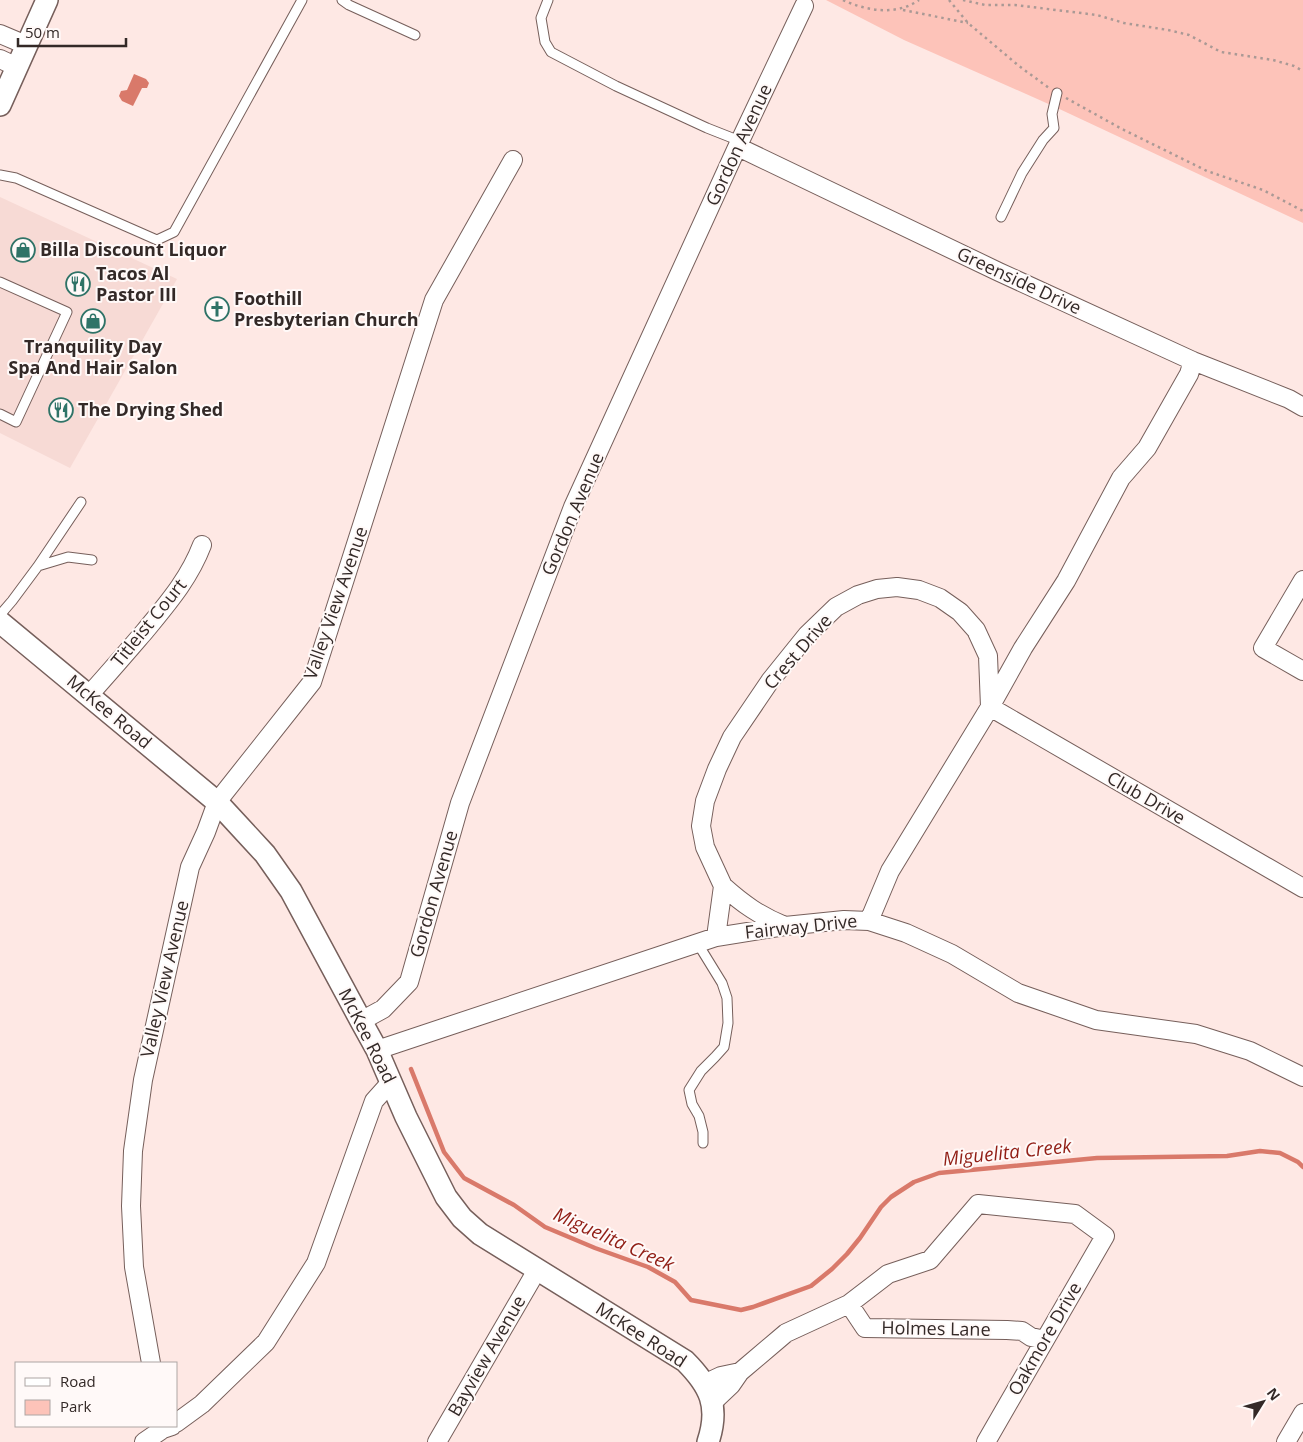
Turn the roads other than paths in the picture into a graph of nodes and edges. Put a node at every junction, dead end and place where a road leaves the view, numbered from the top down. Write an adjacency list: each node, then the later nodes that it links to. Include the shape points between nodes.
1 (47, 0): 9 (street)
2 (302, 0): 15 (lane, via 174,232 157,240 16,178)
3 (342, 0): 5 (lane)
4 (548, 0): 13 (lane, via 541,18 545,42 551,52)
5 (352, 3): 8 (lane)
6 (804, 6): 13 (street, Gordon Avenue)
7 (0, 34): 9 (street)
8 (416, 35)
9 (26, 45): 10 (street)
10 (8, 63): 12 (street)
11 (1057, 93): 16 (lane, via 1052,114 1054,128 1022,173)
12 (0, 105)
13 (739, 144): 18 (street, Greenside Drive, via 999,272); 38 (street, Gordon Avenue, via 573,507 460,803 408,982 383,1009)
14 (513, 160): 31 (street, Valley View Avenue, via 434,300 312,682)
15 (0, 175)
16 (1001, 217)
17 (0, 282): 20 (lane, via 67,312 16,422)
18 (1193, 361): 19 (street, Greenside Drive); 30 (street, via 1189,374 1147,448 1121,478 1066,581)
19 (1303, 407)
20 (0, 414)
21 (81, 502): 24 (lane)
22 (202, 545): 29 (street, Titleist Court, via 192,568 170,601)
23 (92, 560): 24 (lane, via 68,557)
24 (38, 566): 26 (lane)
25 (1303, 580): 28 (street, via 1263,648)
26 (0, 615)
27 (0, 622): 29 (street, McKee Road)
28 (1303, 671)
29 (89, 696): 31 (street, McKee Road)
30 (990, 707): 32 (street, Crest Drive, via 988,656 976,630 960,612 940,598 919,590 897,587 858,595 836,607 807,635 770,681 732,737 717,769 705,801 702,826 705,847); 33 (street, Club Drive); 34 (street, via 890,872)
31 (217, 802): 38 (street, McKee Road, via 265,854 291,891); 46 (street, Valley View Avenue, via 190,867 143,1080 133,1151 134,1267)
32 (723, 886): 35 (street, Crest Drive, via 742,903); 36 (street)
33 (1303, 888)
34 (870, 921): 35 (street, Fairway Drive, via 844,920); 40 (street, Fairway Drive, via 952,954 1018,993 1096,1020 1196,1034 1250,1051)
35 (785, 926): 36 (street, Fairway Drive)
36 (716, 937): 37 (street, Fairway Drive)
37 (698, 944): 39 (street, Fairway Drive); 42 (lane, via 722,984 727,998 728,1024 724,1047 701,1070 689,1090 699,1116)
38 (361, 1021): 39 (street, McKee Road)
39 (377, 1050): 41 (street, McKee Road)
40 (1303, 1077)
41 (391, 1082): 43 (street, McKee Road, via 446,1197 462,1218 480,1234); 51 (street, via 374,1101 316,1263 266,1342 202,1404)
42 (703, 1143)
43 (537, 1270): 48 (street, McKee Road, via 685,1361); 54 (street, Bayview Avenue)
44 (849, 1304): 45 (street, Holmes Lane, via 865,1328 1007,1330 1022,1331 1030,1337); 45 (street, Oakmore Drive, via 888,1274 930,1260 978,1204 1075,1214 1105,1236); 47 (street, via 786,1333)
45 (1045, 1340): 56 (street, Oakmore Drive)
46 (151, 1362)
47 (740, 1372): 48 (street); 49 (street)
48 (704, 1384): 49 (street, McKee Road)
49 (712, 1403): 55 (street, McKee Road)
50 (1303, 1413): 57 (street)
51 (178, 1422)
52 (168, 1429): 53 (street)
53 (144, 1442)
54 (437, 1442)
55 (708, 1442)
56 (986, 1442)
57 (1286, 1442)

